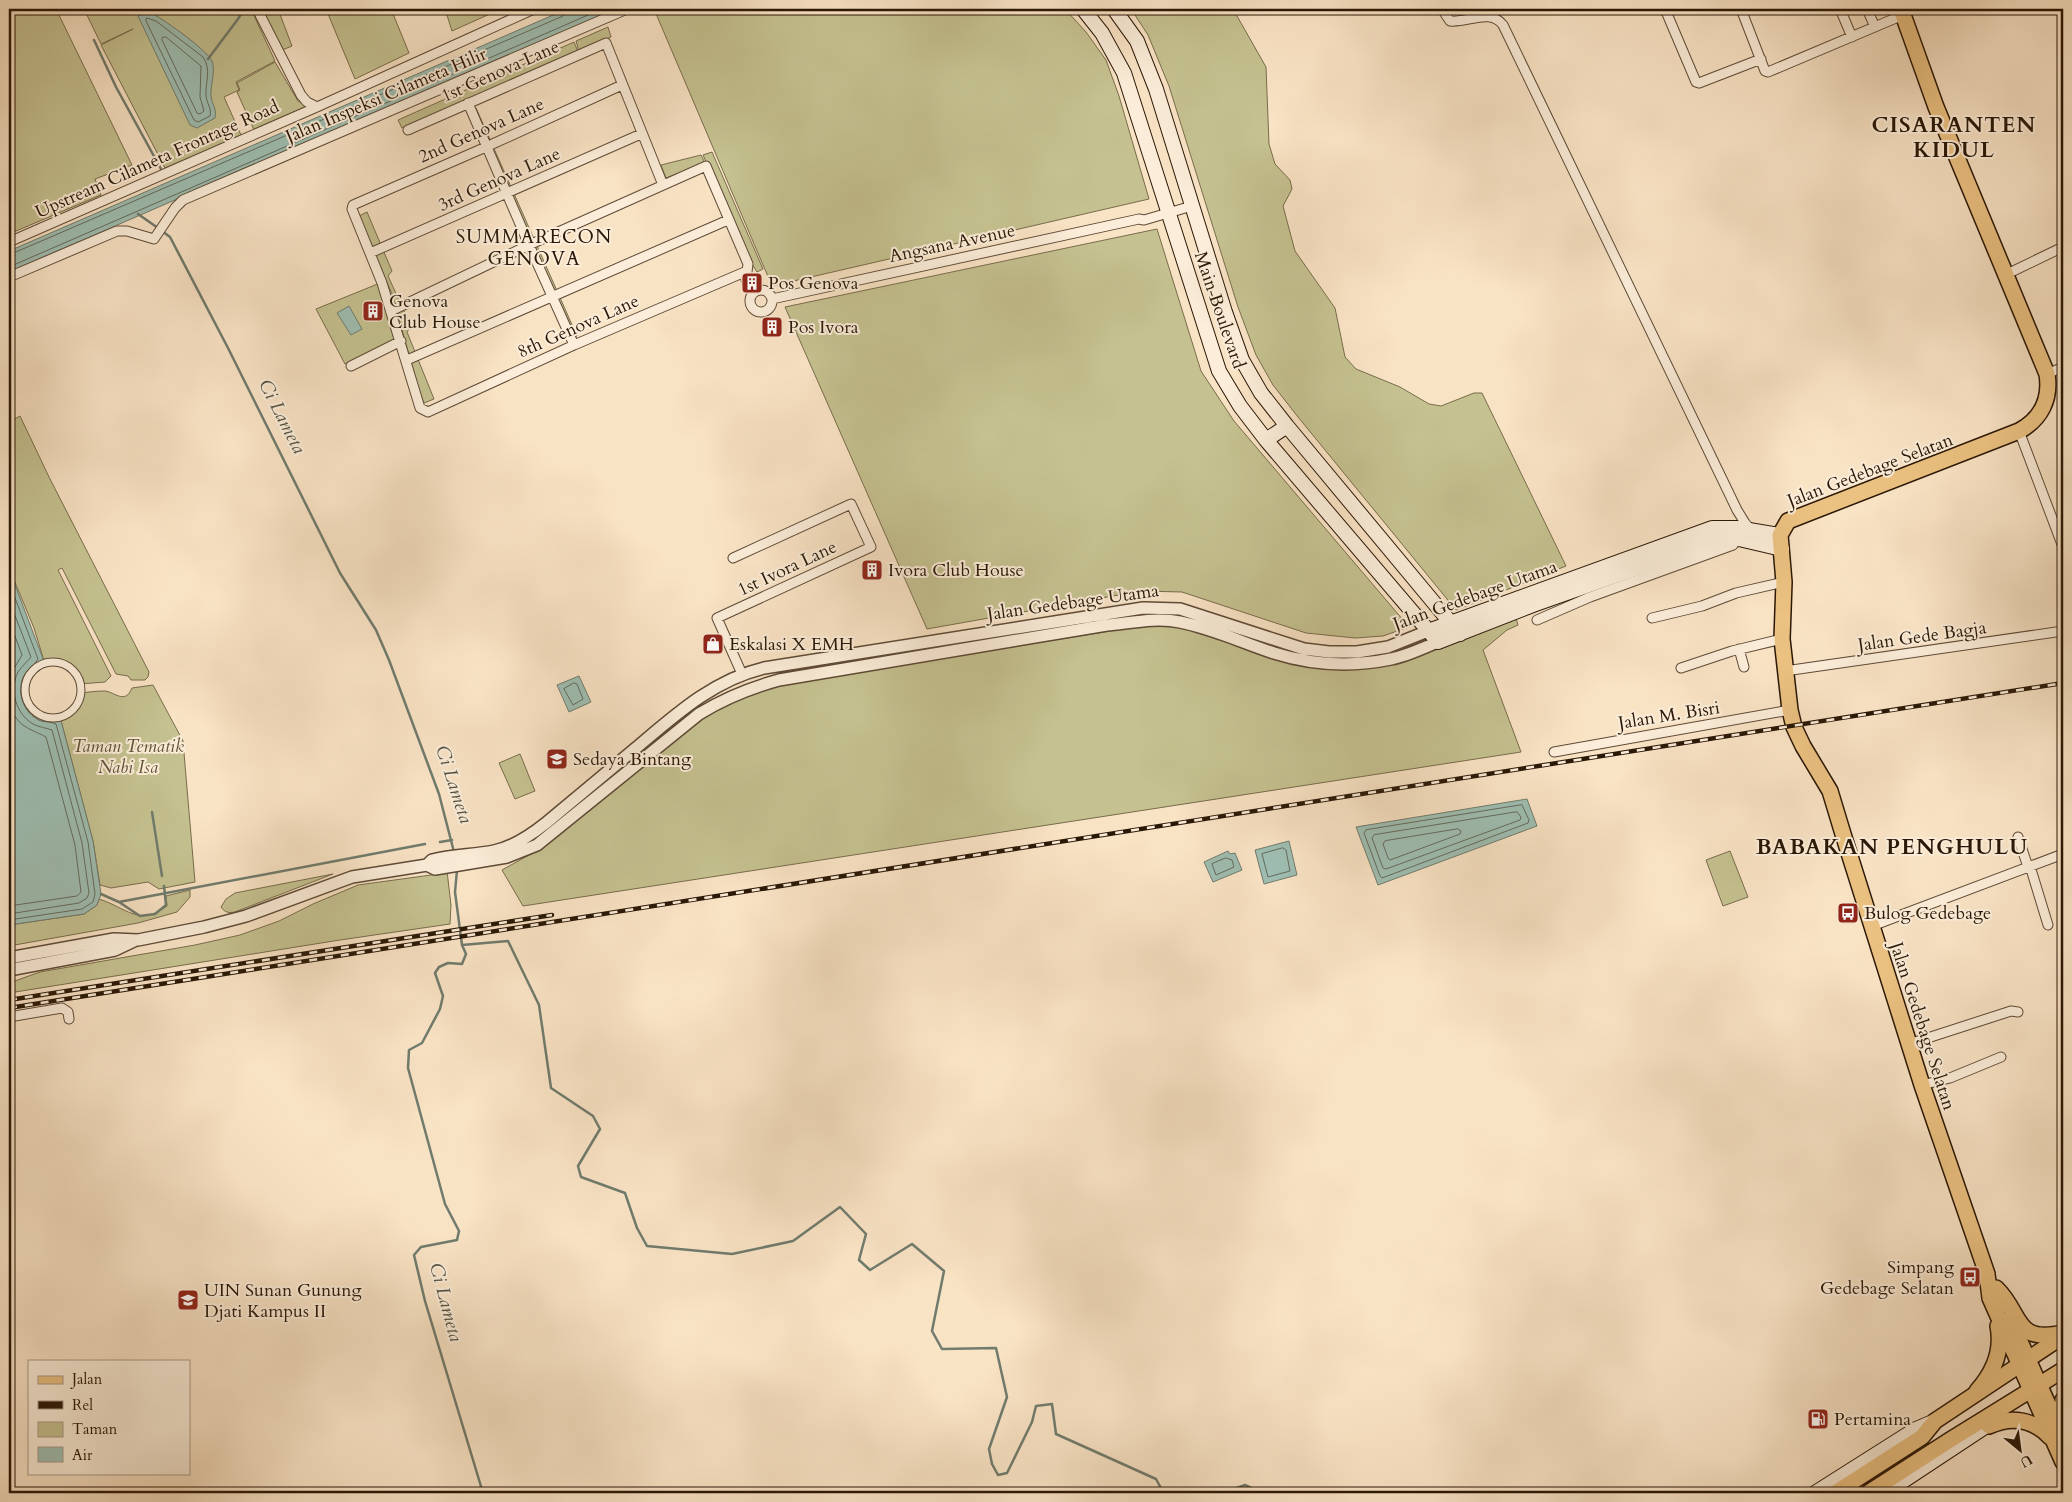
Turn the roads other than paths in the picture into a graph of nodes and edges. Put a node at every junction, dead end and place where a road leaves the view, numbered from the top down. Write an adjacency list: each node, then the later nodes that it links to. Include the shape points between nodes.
1 (258, 9): 17 (street, via 301,95)
2 (534, 9): 17 (street, Upstream Cilameta Frontage Road)
3 (627, 9): 31 (street, Jalan Inspeksi Cilameta Hilir, via 183,200 155,238 117,231)
4 (1082, 9): 24 (main road, Main Boulevard, via 1102,33 1124,73)
5 (1114, 9): 23 (main road, Main Boulevard, via 1137,41 1147,64)
6 (1442, 9): 45 (street, via 1450,21 1488,16 1503,25 1737,510)
7 (1665, 9): 14 (street, via 1696,82)
8 (1840, 9): 13 (street)
9 (1867, 9): 12 (street)
10 (1745, 10): 14 (street)
11 (1902, 12): 12 (street); 30 (main road, Jalan Gedebage Selatan, via 1936,107)
12 (1875, 27): 13 (street)
13 (1852, 37): 14 (street, via 1768,72)
14 (1761, 59)
15 (622, 85): 16 (street, 1st Genova Lane, via 606,43); 19 (street); 20 (street, 2nd Genova Lane)
16 (468, 103): 18 (street, 1st Genova Lane); 20 (street)
17 (317, 107): 26 (street, Upstream Cilameta Frontage Road)
18 (408, 130)
19 (641, 134): 21 (street); 22 (street, 3rd Genova Lane)
20 (486, 147): 22 (street); 29 (street, 2nd Genova Lane, via 353,205)
21 (662, 185): 25 (street, via 706,166); 27 (street)
22 (507, 194): 27 (street); 29 (street, 3rd Genova Lane)
23 (1192, 206): 24 (street, Angsana Avenue); 42 (main road, Main Boulevard, via 1242,360)
24 (1165, 213): 34 (street, Angsana Avenue, via 1153,213 1139,219); 44 (main road, Main Boulevard, via 1219,371)
25 (728, 220): 32 (street); 33 (street)
26 (9, 242)
27 (529, 245): 33 (street); 35 (street)
28 (2063, 247): 30 (street)
29 (370, 253): 35 (street)
30 (2005, 275): 41 (main road, Jalan Gedebage Selatan)
31 (9, 277)
32 (752, 282): 34 (street); 34 (street, Angsana Avenue, via 752,308 762,312 770,306); 37 (street, 8th Genova Lane)
33 (552, 295): 37 (street); 38 (street)
34 (772, 299)
35 (391, 311): 36 (street)
36 (401, 342): 38 (street); 39 (street)
37 (574, 344): 38 (street, 8th Genova Lane, via 428,412 420,408)
38 (407, 360)
39 (351, 366)
40 (2063, 368): 41 (street)
41 (2047, 374): 43 (main road, Jalan Gedebage Selatan, via 2048,391 2044,406 2031,423)
42 (1286, 426): 44 (main road); 57 (main road, Main Boulevard)
43 (2019, 431): 46 (main road, Jalan Gedebage Selatan, via 1792,518 1784,525); 48 (street)
44 (1266, 440): 58 (main road, Main Boulevard)
45 (1752, 531): 46 (main road, Jalan Gedebage Utama); 51 (main road, Jalan Gedebage Utama, via 1712,528)
46 (1781, 542): 50 (main road, Jalan Gedebage Utama, via 1714,541); 52 (main road, Jalan Gedebage Selatan)
47 (1733, 545): 50 (street)
48 (2063, 547)
49 (733, 558): 68 (street, 1st Ivora Lane, via 851,504 870,547 717,618)
50 (1676, 560): 51 (main road, Jalan Gedebage Utama); 55 (street)
51 (1637, 562): 57 (main road, Jalan Gedebage Utama)
52 (1784, 582): 54 (street); 60 (main road, Jalan Gedebage Selatan)
53 (1143, 608): 56 (street); 58 (street, Jalan Gedebage Utama, via 1180,609 1304,649 1329,652 1388,647); 63 (street, Jalan Gedebage Utama)
54 (1652, 618)
55 (1538, 620)
56 (1146, 621): 61 (street, Jalan Gedebage Utama, via 1180,622 1275,653 1326,663 1358,665 1393,659); 66 (street, Jalan Gedebage Utama)
57 (1456, 629): 58 (main road, Jalan Gedebage Utama); 61 (main road, Jalan Gedebage Utama)
58 (1428, 631): 61 (main road, Main Boulevard)
59 (2063, 631): 67 (street, Jalan Gede Bagja)
60 (1782, 640): 62 (street); 67 (main road, Jalan Gedebage Selatan)
61 (1438, 642)
62 (1739, 649): 64 (street); 65 (street)
63 (836, 657): 66 (street); 68 (street, Jalan Gedebage Utama, via 777,665)
64 (1744, 667)
65 (1681, 668)
66 (839, 670): 73 (street, Jalan Gedebage Utama, via 754,686 723,699 699,714)
67 (1785, 671): 70 (main road, Jalan Gedebage Selatan)
68 (742, 674): 72 (street, Jalan Gedebage Utama, via 688,705)
69 (75, 707): 69 (street, via 60,717 42,716 34,711 25,693 33,671 50,663 68,667 80,684 80,696)
70 (1790, 710): 71 (street, Jalan M. Bisri); 81 (main road, Jalan Gedebage Selatan, via 1803,746 1834,801)
71 (1554, 752)
72 (582, 794): 73 (street); 75 (street, Jalan Gedebage Utama)
73 (589, 803): 76 (street, Jalan Gedebage Utama)
74 (2018, 837): 79 (street)
75 (522, 839): 76 (street); 77 (street, Jalan Gedebage Utama)
76 (526, 851): 77 (street, Jalan Gedebage Utama)
77 (496, 854): 82 (street, via 443,862 434,869 427,865 352,877 246,916)
78 (2063, 854): 79 (street)
79 (2029, 867): 80 (street); 81 (street)
80 (2048, 925)
81 (1872, 926): 88 (main road, Jalan Gedebage Selatan)
82 (138, 940): 83 (street, via 114,939); 84 (street, via 115,950)
83 (9, 958)
84 (9, 970)
85 (2018, 1012): 88 (street, via 2011,1011)
86 (9, 1017): 87 (street, via 62,1008 68,1012)
87 (69, 1019)
88 (1910, 1044): 90 (main road, Jalan Gedebage Selatan)
89 (2001, 1057): 90 (street, via 1959,1075)
90 (1922, 1085): 91 (main road, Jalan Gedebage Selatan)
91 (1993, 1293): 92 (main road, via 2008,1303 2020,1324 2029,1332 2046,1336); 93 (main road, Jalan Gedebage Selatan); 96 (main road, via 2000,1348 1991,1372)
92 (2063, 1334): 93 (main road)
93 (2024, 1361): 95 (main road, Jalan Gedebage Selatan); 96 (main road)
94 (2063, 1370): 95 (main road)
95 (2036, 1387): 97 (main road); 101 (main road, Jalan Gedebage Selatan)
96 (1974, 1394): 99 (main road)
97 (2017, 1398): 100 (main road); 105 (main road)
98 (2063, 1400): 101 (main road)
99 (1936, 1421): 103 (main road, via 1916,1429); 104 (main road, via 1922,1437)
100 (1989, 1426): 101 (main road, via 2004,1420 2026,1421); 106 (main road)
101 (2060, 1439): 102 (main road, Jalan Gedebage Selatan)
102 (2063, 1462)
103 (1815, 1493)
104 (1834, 1493)
105 (1868, 1493)
106 (1885, 1493)

